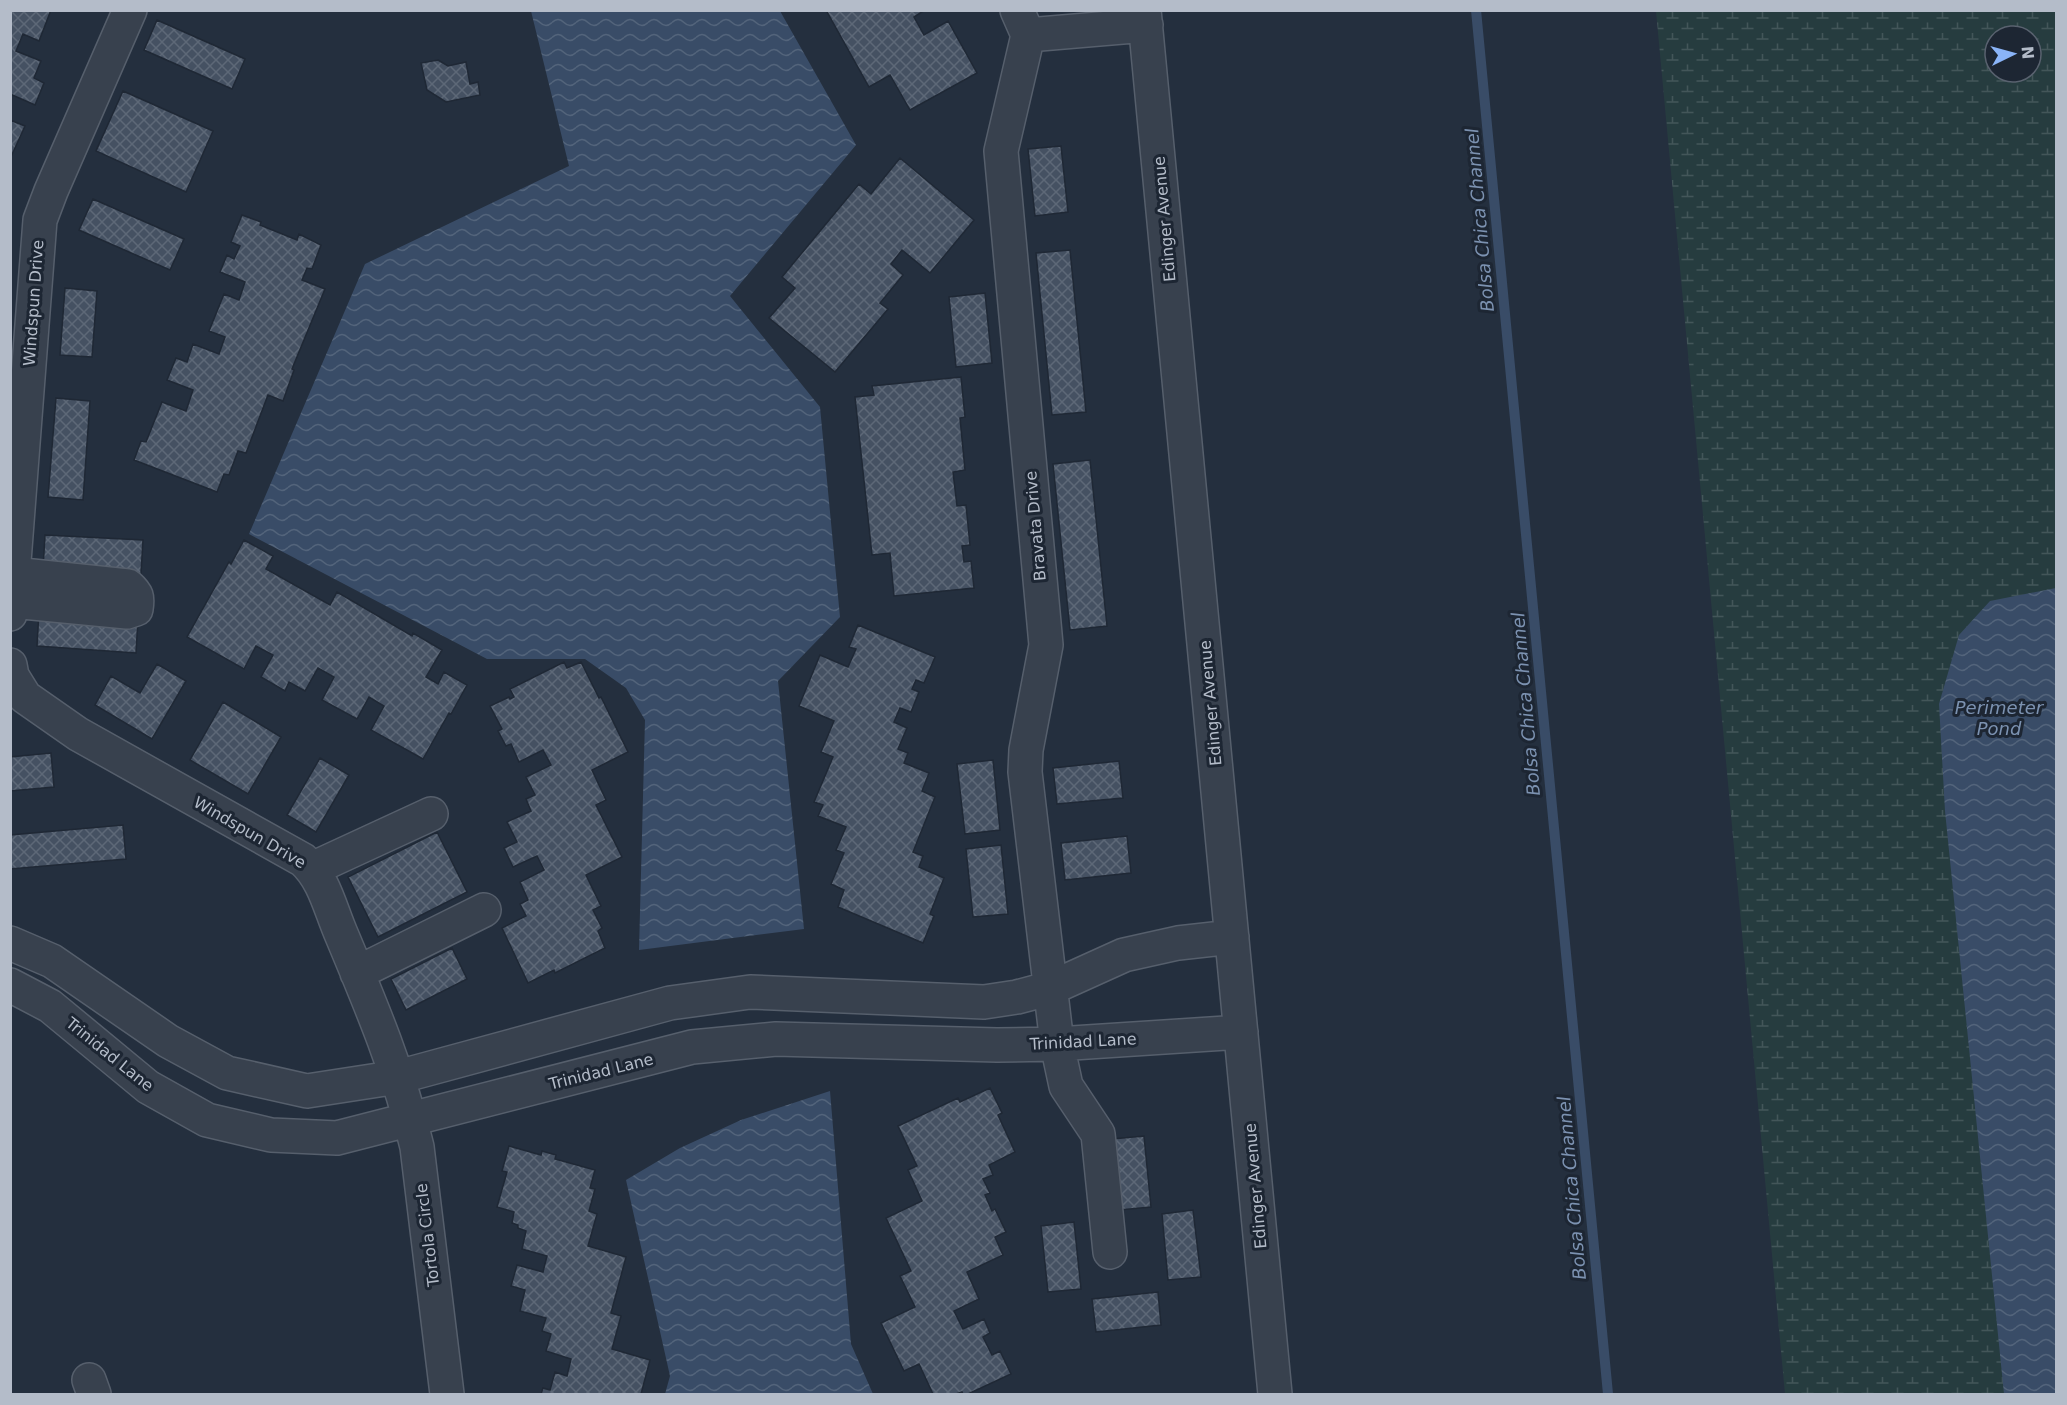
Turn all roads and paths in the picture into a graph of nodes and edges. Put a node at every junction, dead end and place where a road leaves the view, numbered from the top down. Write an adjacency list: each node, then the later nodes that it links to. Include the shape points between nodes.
1 (130, 10): 4 (street, Windspun Drive, via 40,220)
2 (1145, 18): 3 (street); 9 (street, Edinger Avenue)
3 (1022, 23): 13 (street, Bravata Drive, via 1001,151 1046,645 1025,772)
4 (12, 597)
5 (10, 665): 7 (street, Windspun Drive, via 25,697 78,734)
6 (431, 814): 7 (street)
7 (312, 868): 11 (street, Windspun Drive, via 324,887)
8 (484, 910): 11 (street)
9 (1232, 937): 13 (street, via 1124,955); 14 (street, Edinger Avenue)
10 (10, 943): 16 (street, via 52,961 168,1041 227,1073 307,1091)
11 (357, 973): 16 (street, Windspun Drive)
12 (10, 985): 17 (street, Trinidad Lane, via 51,1006 148,1087 207,1120 271,1135 337,1138)
13 (1051, 988): 15 (street, Bravata Drive); 16 (street, via 984,1002 750,992 670,1003)
14 (1241, 1032): 15 (street, Trinidad Lane); 20 (street, Edinger Avenue)
15 (1057, 1044): 17 (street, Trinidad Lane, via 776,1039 692,1047); 18 (street, Bravata Drive, via 1066,1086 1098,1134)
16 (398, 1077): 17 (street, Tortola Circle)
17 (411, 1119): 19 (street, Tortola Circle)
18 (1110, 1252)
19 (447, 1395)
20 (1275, 1395)

